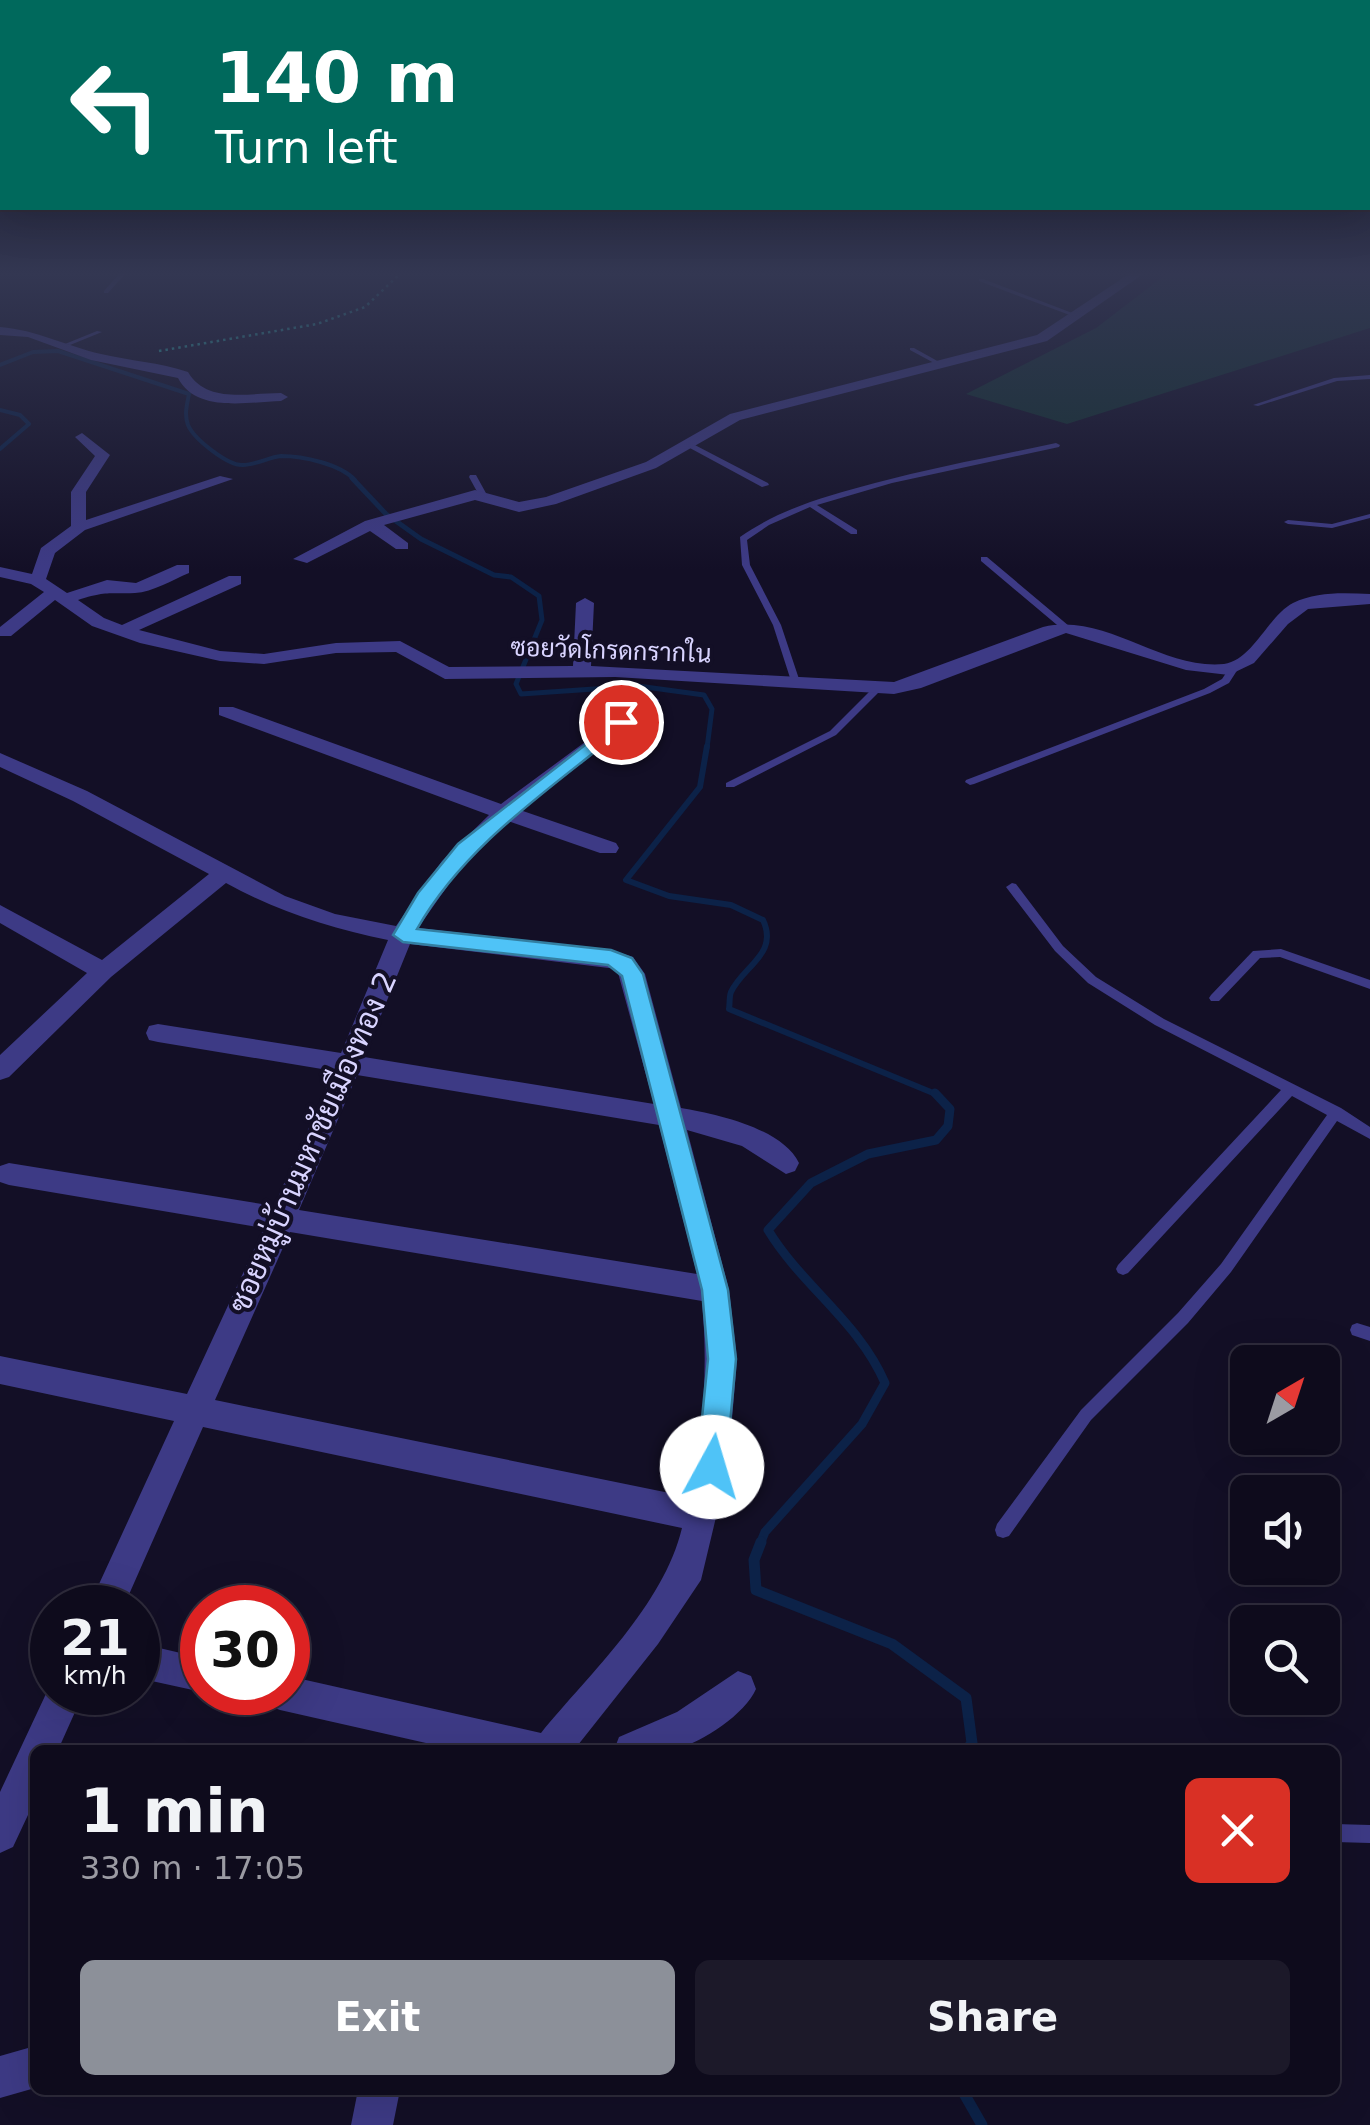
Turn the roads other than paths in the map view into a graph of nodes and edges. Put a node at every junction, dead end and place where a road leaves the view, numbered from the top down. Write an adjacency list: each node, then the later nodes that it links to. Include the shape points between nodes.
1 (169, 371): 4 (street, via 210,398)
2 (907, 371): 7 (street, via 736,417)
3 (1370, 377): 5 (lane, via 1336,379)
4 (281, 396)
5 (1256, 405)
6 (82, 437): 17 (street, via 103,455 81,486 75,506)
7 (691, 445): 11 (lane); 12 (street, via 526,508)
8 (1056, 445): 13 (lane)
9 (473, 477): 12 (lane)
10 (225, 478): 17 (street)
11 (766, 485)
12 (483, 495): 16 (street)
13 (810, 504): 18 (lane); 34 (lane, via 754,528 743,540 746,564)
14 (1370, 516): 15 (lane, via 1332,526)
15 (1288, 522)
16 (371, 524): 19 (street); 21 (street)
17 (79, 528): 24 (street, via 47,551)
18 (854, 532)
19 (402, 546)
20 (984, 558): 29 (lane)
21 (301, 559)
22 (183, 569): 26 (street, via 136,588 107,585)
23 (0, 572): 24 (street, ซอยวัดโกรดกรากใน)
24 (37, 580): 26 (street, ซอยวัดโกรดกรากใน)
25 (234, 580): 30 (street)
26 (61, 595): 30 (street, ซอยวัดโกรดกรากใน, via 82,614); 31 (street)
27 (1370, 599): 32 (street, via 1300,605)
28 (586, 604): 33 (street)
29 (1066, 628): 32 (street, via 1195,665); 35 (street, ซอยวัดโกรดกรากใน, via 914,684)
30 (123, 631): 33 (street, ซอยวัดโกรดกรากใน, via 246,659 400,646 445,673)
31 (5, 632)
32 (1233, 669): 39 (lane, via 1208,691)
33 (582, 671): 34 (street, ซอยวัดโกรดกรากใน)
34 (794, 682): 35 (street, ซอยวัดโกรดกรากใน)
35 (878, 688): 40 (lane, via 833,733)
36 (650, 700): 41 (street, ซอยหมู่บ้านมหาชัยเมืองทอง 2)
37 (226, 712): 41 (street)
38 (0, 759): 43 (street)
39 (970, 782)
40 (730, 785)
41 (506, 812): 42 (street); 46 (street, ซอยหมู่บ้านมหาชัยเมืองทอง 2, via 442,876)
42 (608, 848)
43 (224, 872): 46 (street, via 332,921); 47 (street)
44 (1012, 887): 53 (lane, via 1093,981)
45 (0, 914): 47 (street)
46 (403, 935): 51 (street, ซอยหมู่บ้านมหาชัยเมืองทอง 2); 55 (street, via 625,963)
47 (103, 972): 52 (street)
48 (1370, 985): 49 (lane, via 1281,953 1257,954)
49 (1216, 998)
50 (158, 1033): 51 (street)
51 (351, 1063): 55 (street); 59 (street, ซอยหมู่บ้านมหาชัยเมืองทอง 2)
52 (0, 1070)
53 (1290, 1089): 54 (lane); 60 (lane)
54 (1336, 1112): 56 (lane); 65 (lane, via 1226,1268 1086,1415)
55 (668, 1115): 57 (street, via 751,1138); 61 (street)
56 (1370, 1134)
57 (786, 1162)
58 (9, 1174): 59 (street)
59 (282, 1217): 61 (street); 63 (street, ซอยหมู่บ้านมหาชัยเมืองทอง 2)
60 (1123, 1269)
61 (715, 1290): 64 (street, via 722,1359)
62 (0, 1370): 63 (street)
63 (194, 1413): 64 (street); 66 (street, ซอยหมู่บ้านมหาชัยเมืองทอง 2)
64 (701, 1516): 72 (street, via 689,1568)
65 (1003, 1530)
66 (115, 1585)
67 (738, 1689): 73 (street, via 690,1725)
68 (310, 1699): 71 (street)
69 (55, 1715): 70 (street)
70 (41, 1745)
71 (515, 1745)
72 (555, 1745)
73 (644, 1745)
74 (30, 1769): 76 (street)
75 (1340, 1833): 77 (lane)
76 (0, 1834)
77 (1370, 1834)
78 (30, 2068): 79 (street)
79 (0, 2077)
80 (379, 2095): 81 (street)
81 (372, 2125)

